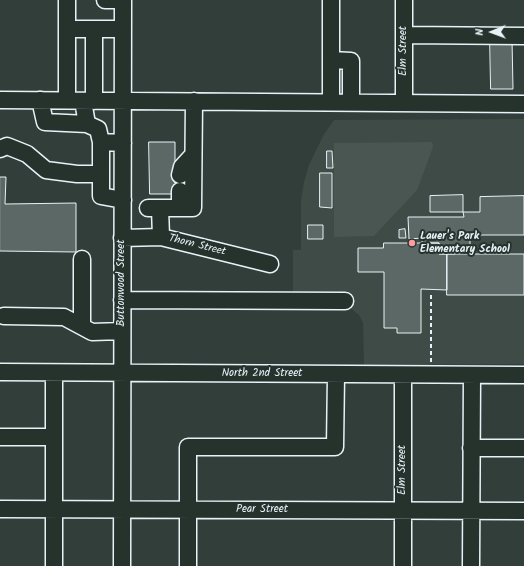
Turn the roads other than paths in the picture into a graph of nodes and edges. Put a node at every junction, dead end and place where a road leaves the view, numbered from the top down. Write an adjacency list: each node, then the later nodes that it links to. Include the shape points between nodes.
1 (67, 0): 6 (street)
2 (105, 0): 3 (street)
3 (123, 0): 8 (street, Buttonwood Street)
4 (331, 0): 11 (street)
5 (404, 0): 9 (street, Elm Street)
6 (67, 29): 7 (street); 14 (street)
7 (94, 29): 8 (street); 15 (street)
8 (123, 29): 16 (street, Buttonwood Street)
9 (404, 35): 10 (street); 20 (street, Elm Street)
10 (524, 36)
11 (331, 60): 18 (street); 19 (street, via 351,61)
12 (0, 100): 13 (street)
13 (40, 100): 14 (street); 22 (street, via 45,122)
14 (67, 100): 15 (street)
15 (88, 101): 16 (street); 22 (street)
16 (123, 101): 17 (street); 24 (street, Buttonwood Street)
17 (194, 101): 18 (street); 26 (street)
18 (331, 102): 19 (street)
19 (351, 102): 20 (street)
20 (404, 103): 21 (street)
21 (524, 104)
22 (87, 124): 23 (street, via 98,129)
23 (100, 142): 24 (street); 27 (street)
24 (123, 143): 30 (street, Buttonwood Street)
25 (0, 149): 27 (street, via 7,146 27,154 46,170)
26 (193, 155): 28 (street, via 182,167); 31 (street, via 193,208)
27 (101, 174): 30 (street, via 101,196)
28 (180, 175)
29 (180, 191): 31 (street)
30 (123, 200): 33 (street, Buttonwood Street)
31 (180, 208): 32 (street, via 154,208)
32 (161, 237): 33 (street, Thorn Street); 35 (street, Thorn Street)
33 (122, 238): 36 (street, Buttonwood Street)
34 (82, 259): 39 (street)
35 (270, 264)
36 (122, 300): 37 (street); 40 (street, Buttonwood Street)
37 (346, 301)
38 (4, 316): 39 (street, via 64,317)
39 (82, 326): 40 (street, via 92,332)
40 (122, 331): 43 (street, Buttonwood Street)
41 (0, 372): 42 (street, North 2nd Street)
42 (54, 372): 43 (street, North 2nd Street); 49 (street)
43 (122, 374): 44 (street, North 2nd Street); 54 (street, Buttonwood Street)
44 (336, 375): 45 (street, North 2nd Street); 55 (street, via 335,447 188,447)
45 (403, 375): 46 (street, North 2nd Street); 56 (street, Elm Street)
46 (472, 375): 47 (street, North 2nd Street); 50 (street)
47 (524, 375)
48 (0, 437): 49 (street)
49 (54, 437): 53 (street)
50 (471, 448): 51 (street); 57 (street)
51 (524, 448)
52 (0, 509): 53 (street, Pear Street)
53 (54, 509): 54 (street, Pear Street); 59 (street)
54 (122, 509): 55 (street, Pear Street); 60 (street, Buttonwood Street)
55 (187, 510): 56 (street, Pear Street); 61 (street)
56 (403, 511): 57 (street, Pear Street); 62 (street, Elm Street)
57 (471, 511): 58 (street, Pear Street); 63 (street)
58 (524, 511)
59 (54, 566)
60 (122, 566)
61 (188, 566)
62 (403, 566)
63 (471, 566)

